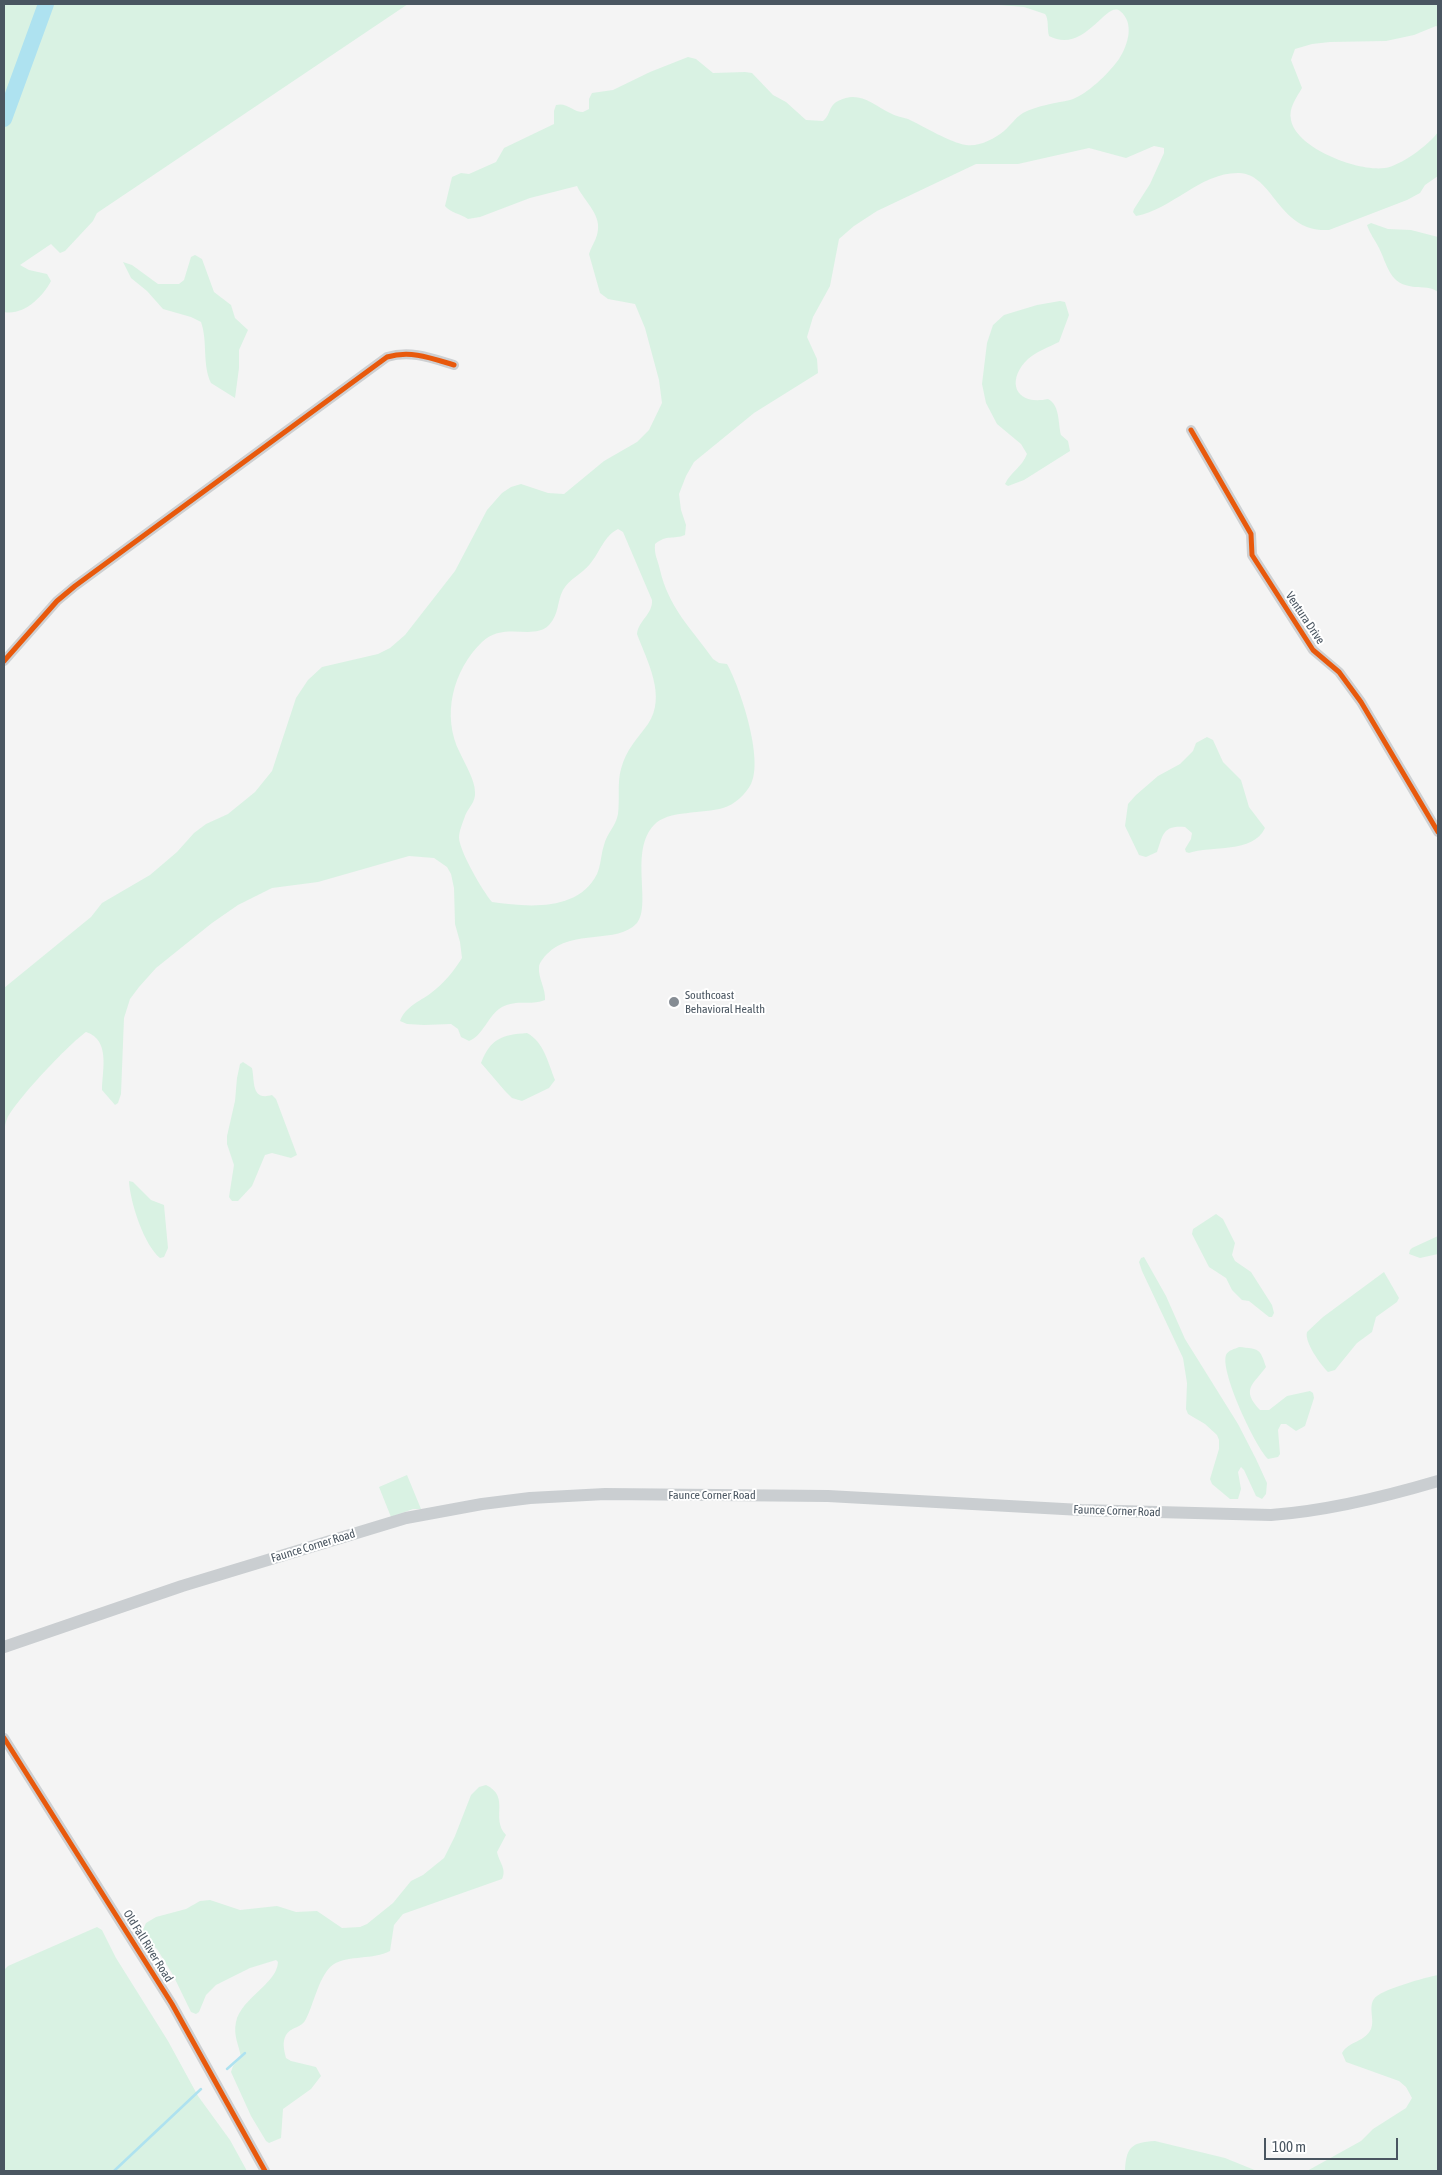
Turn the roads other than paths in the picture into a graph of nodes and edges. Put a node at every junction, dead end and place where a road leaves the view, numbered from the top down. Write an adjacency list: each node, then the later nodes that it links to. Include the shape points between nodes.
1 (454, 365): 3 (street, via 413,353 387,357 75,586 57,601)
2 (1191, 430): 4 (street, Ventura Drive, via 1251,534 1252,555 1313,650 1339,672 1361,702)
3 (4, 661)
4 (1438, 832)
5 (1438, 1480): 6 (main road, Faunce Corner Road, via 1380,1498 1271,1515 1081,1510 828,1496 605,1494 530,1498 406,1518 182,1586)
6 (4, 1646)
7 (4, 1738): 8 (street, Old Fall River Road, via 172,2004)
8 (265, 2171)

